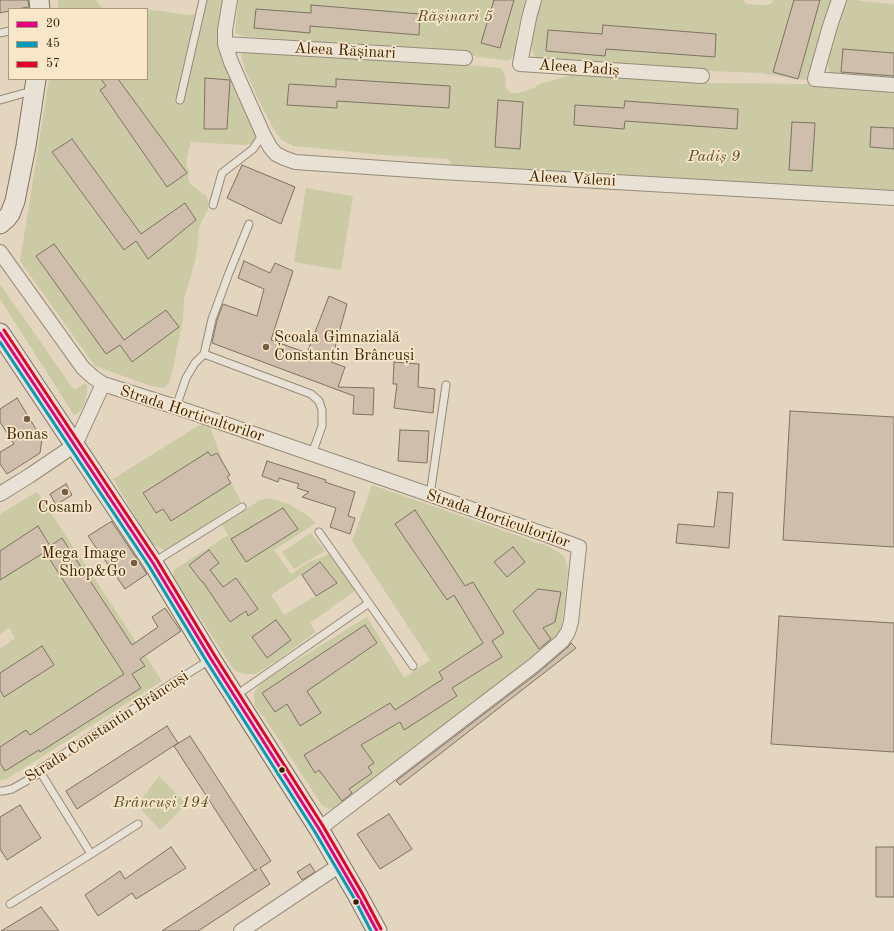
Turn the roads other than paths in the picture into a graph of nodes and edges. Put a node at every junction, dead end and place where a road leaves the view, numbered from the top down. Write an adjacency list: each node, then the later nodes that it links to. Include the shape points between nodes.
1 (203, 0): 11 (lane)
2 (230, 0): 5 (street)
3 (534, 0): 7 (street, Aleea Padiș, via 520,64)
4 (840, 0): 9 (street, via 815,79)
5 (225, 44): 6 (street, Aleea Rășinari); 12 (street)
6 (465, 58)
7 (702, 76)
8 (35, 85): 10 (lane); 15 (main road, via 15,201 10,214)
9 (894, 85)
10 (0, 100)
11 (180, 100)
12 (263, 134): 13 (street, Aleea Văleni, via 276,154 295,162); 14 (lane, via 253,149 222,172)
13 (894, 198)
14 (213, 205)
15 (0, 224)
16 (249, 224): 19 (lane, via 212,319)
17 (0, 252): 20 (street, Strada Horticultorilor, via 83,368)
18 (0, 332): 23 (main road)
19 (204, 354): 22 (lane, via 186,378); 24 (lane, via 311,394 319,401 322,426)
20 (103, 384): 22 (street, Strada Horticultorilor); 23 (street, Strada Horticultorilor)
21 (446, 384): 26 (lane)
22 (176, 407): 24 (street, Strada Horticultorilor)
23 (75, 445): 25 (street); 29 (main road)
24 (312, 454): 26 (street, Strada Horticultorilor)
25 (0, 494)
26 (430, 495): 37 (street, Strada Horticultorilor, via 579,547 568,632 562,641 534,665)
27 (242, 507): 29 (lane)
28 (319, 532): 30 (lane)
29 (154, 563): 31 (main road)
30 (369, 603): 32 (lane); 33 (lane)
31 (211, 659): 33 (main road); 34 (lane, Strada Constantin Brâncuși)
32 (413, 666)
33 (235, 696): 37 (main road)
34 (39, 770): 35 (lane, Strada Constantin Brâncuși, via 35,776 12,789); 38 (lane)
35 (0, 791)
36 (138, 824): 38 (lane)
37 (319, 829): 39 (main road)
38 (91, 854): 40 (lane)
39 (340, 865): 41 (street); 42 (main road)
40 (10, 904)
41 (241, 931)
42 (377, 931)

